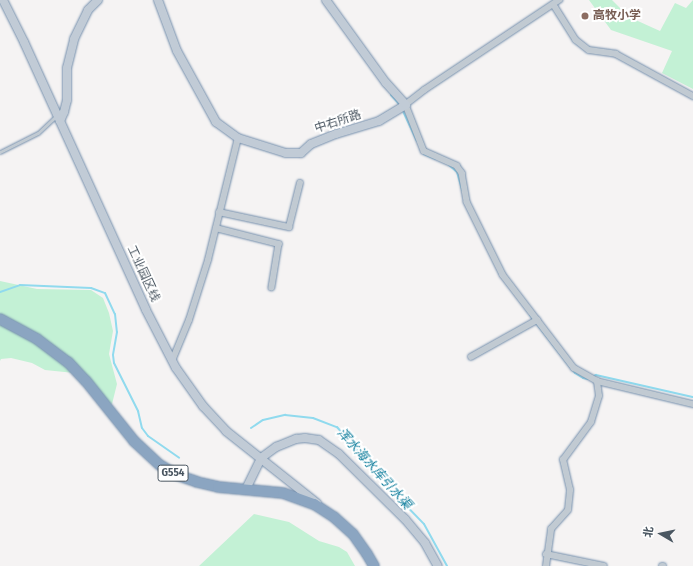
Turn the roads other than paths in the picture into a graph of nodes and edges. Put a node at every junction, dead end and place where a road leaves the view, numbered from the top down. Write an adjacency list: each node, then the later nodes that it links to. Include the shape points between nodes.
1 (3, 0): 9 (street, 工业园区线)
2 (98, 0): 9 (street, via 88,10 74,39 67,68 67,100 64,112)
3 (158, 0): 10 (street, 中右所路, via 177,51 206,106 216,122)
4 (326, 0): 8 (street)
5 (560, 0): 6 (street)
6 (554, 5): 7 (street, via 576,40 589,50 616,54); 8 (street)
7 (693, 96)
8 (403, 107): 10 (street, 中右所路, via 379,122 311,144 301,153 286,153); 17 (street, via 424,151 457,166 462,173 467,202 503,275)
9 (59, 118): 11 (lane, via 38,133); 19 (street, 工业园区线, via 146,310)
10 (238, 138): 13 (street)
11 (0, 152)
12 (300, 183): 13 (street, via 289,227)
13 (219, 212): 14 (street)
14 (216, 228): 15 (street, via 279,244); 19 (street, via 189,320)
15 (272, 287)
16 (0, 320): 23 (highway, G554, via 37,339 68,362 130,438 160,465 197,482)
17 (535, 321): 18 (street); 20 (street, via 574,368)
18 (471, 357)
19 (172, 361): 22 (street, 工业园区线, via 215,420)
20 (592, 379): 21 (street); 25 (street, via 599,396 591,422 563,460 570,490 568,510 551,529)
21 (693, 404)
22 (261, 458): 23 (street); 24 (street, 工业园区线); 27 (street, via 281,444 296,439 310,438 325,444 405,519 425,543)
23 (246, 489): 24 (highway, G554, via 293,496)
24 (326, 511): 26 (highway, G554, via 353,534)
25 (546, 554): 28 (street); 29 (street)
26 (374, 566)
27 (438, 566)
28 (546, 566)
29 (604, 566)

